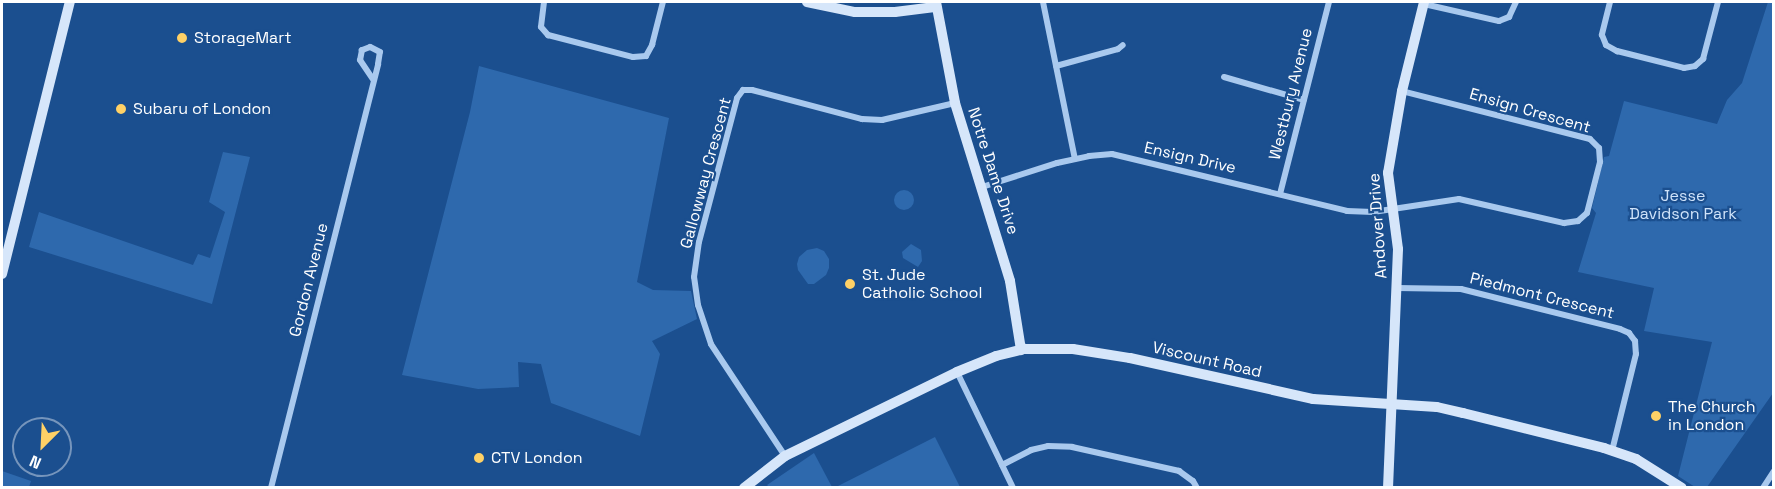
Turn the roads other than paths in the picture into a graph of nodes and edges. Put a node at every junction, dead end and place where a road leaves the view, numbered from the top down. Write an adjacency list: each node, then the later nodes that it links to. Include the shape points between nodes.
1 (70, 2): 23 (street)
2 (544, 2): 3 (street, via 541,27 548,35 633,57 646,56)
3 (663, 2)
4 (807, 2): 11 (street, via 855,12 895,12)
5 (1043, 2): 13 (street)
6 (1327, 2): 17 (street, Westbury Avenue)
7 (1516, 2): 10 (street, via 1509,17 1499,21)
8 (1610, 2): 9 (street, via 1602,35 1605,45 1684,68 1703,59)
9 (1718, 2)
10 (1424, 3): 16 (street, Andover Drive)
11 (935, 4): 18 (street, Notre Dame Drive)
12 (1123, 45): 13 (street)
13 (1056, 66): 19 (street)
14 (1224, 77): 17 (street)
15 (373, 79): 15 (street, Gordon Avenue, via 380,52 370,47 362,50 360,60); 32 (street, Gordon Avenue)
16 (1402, 91): 22 (street, Andover Drive, via 1389,165); 22 (street, Ensign Crescent, via 1590,139 1599,147 1600,162 1587,213 1578,221 1564,224 1460,199)
17 (1304, 100): 21 (street, Westbury Avenue)
18 (956, 103): 20 (street, Notre Dame Drive); 29 (street, Gallowway Crescent, via 882,120 862,119 752,90 743,90 738,98 699,242 694,277 698,305 711,344)
19 (1075, 159): 20 (street, Ensign Drive); 21 (street, Ensign Drive, via 1112,154)
20 (982, 187): 25 (street, Notre Dame Drive, via 1010,281)
21 (1280, 194): 22 (street, Ensign Drive, via 1347,211)
22 (1393, 208): 24 (street, Andover Drive)
23 (2, 274)
24 (1397, 288): 27 (street, Andover Drive); 28 (street, Piedmont Crescent, via 1461,289 1629,333 1635,341 1636,354)
25 (1021, 350): 26 (street, Viscount Road); 27 (street, Viscount Road, via 1073,349 1314,399)
26 (957, 372): 29 (street, Viscount Road); 30 (street)
27 (1390, 403): 28 (street, Viscount Road, via 1437,407); 36 (street, Andover Drive)
28 (1611, 451): 37 (street, Viscount Road, via 1636,459)
29 (785, 456): 33 (street, Viscount Road)
30 (1002, 465): 34 (street); 35 (street, via 1031,450 1072,447 1179,471)
31 (1773, 471): 38 (street)
32 (271, 488)
33 (744, 488)
34 (1013, 488)
35 (1197, 488)
36 (1388, 488)
37 (1682, 488)
38 (1763, 488)

